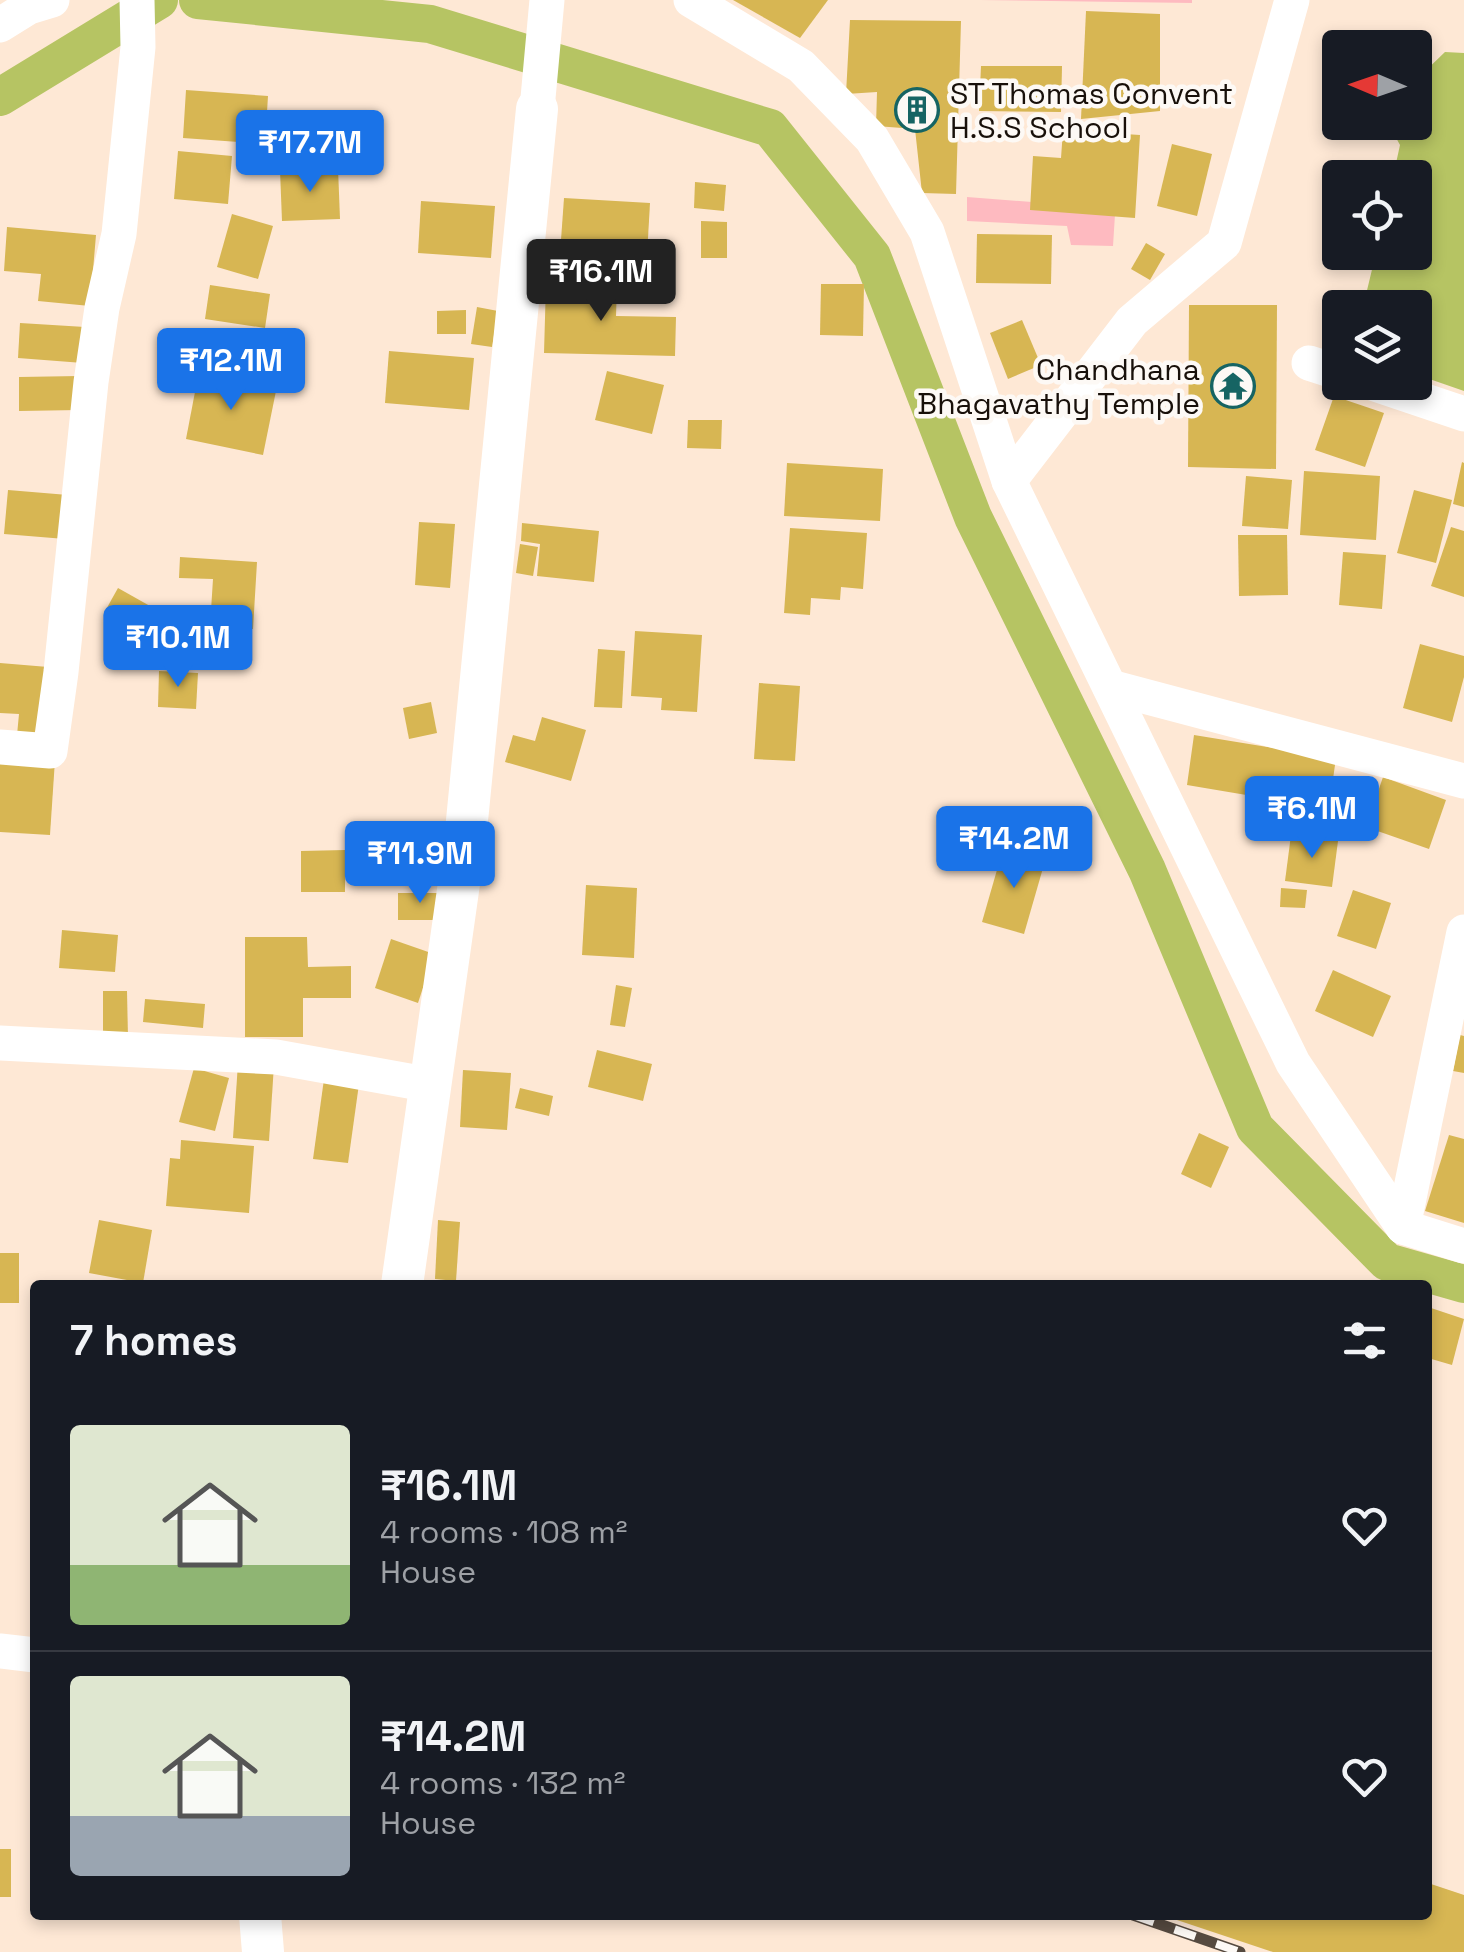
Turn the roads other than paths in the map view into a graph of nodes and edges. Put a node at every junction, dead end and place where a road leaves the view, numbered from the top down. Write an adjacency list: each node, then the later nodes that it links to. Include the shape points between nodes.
1 (52, 0): 6 (street)
2 (136, 0): 12 (street, via 138,46 119,234 91,382 50,752)
3 (690, 0): 10 (street, via 801,66 872,140 928,232)
4 (1292, 0): 10 (street, via 1224,242 1132,321)
5 (546, 12): 7 (street)
6 (0, 25)
7 (537, 108): 16 (street, via 465,841)
8 (1422, 400): 9 (street)
9 (1464, 414)
10 (1009, 481): 11 (street)
11 (1110, 687): 13 (street); 17 (street, via 1294,1062)
12 (0, 747)
13 (1464, 781)
14 (1464, 932): 17 (street)
15 (0, 1043): 16 (street, via 276,1057)
16 (431, 1084): 19 (street)
17 (1403, 1227): 18 (street)
18 (1464, 1246)
19 (403, 1280)
20 (0, 1652): 21 (street)
21 (30, 1655)
22 (260, 1920): 23 (street)
23 (263, 1952)

